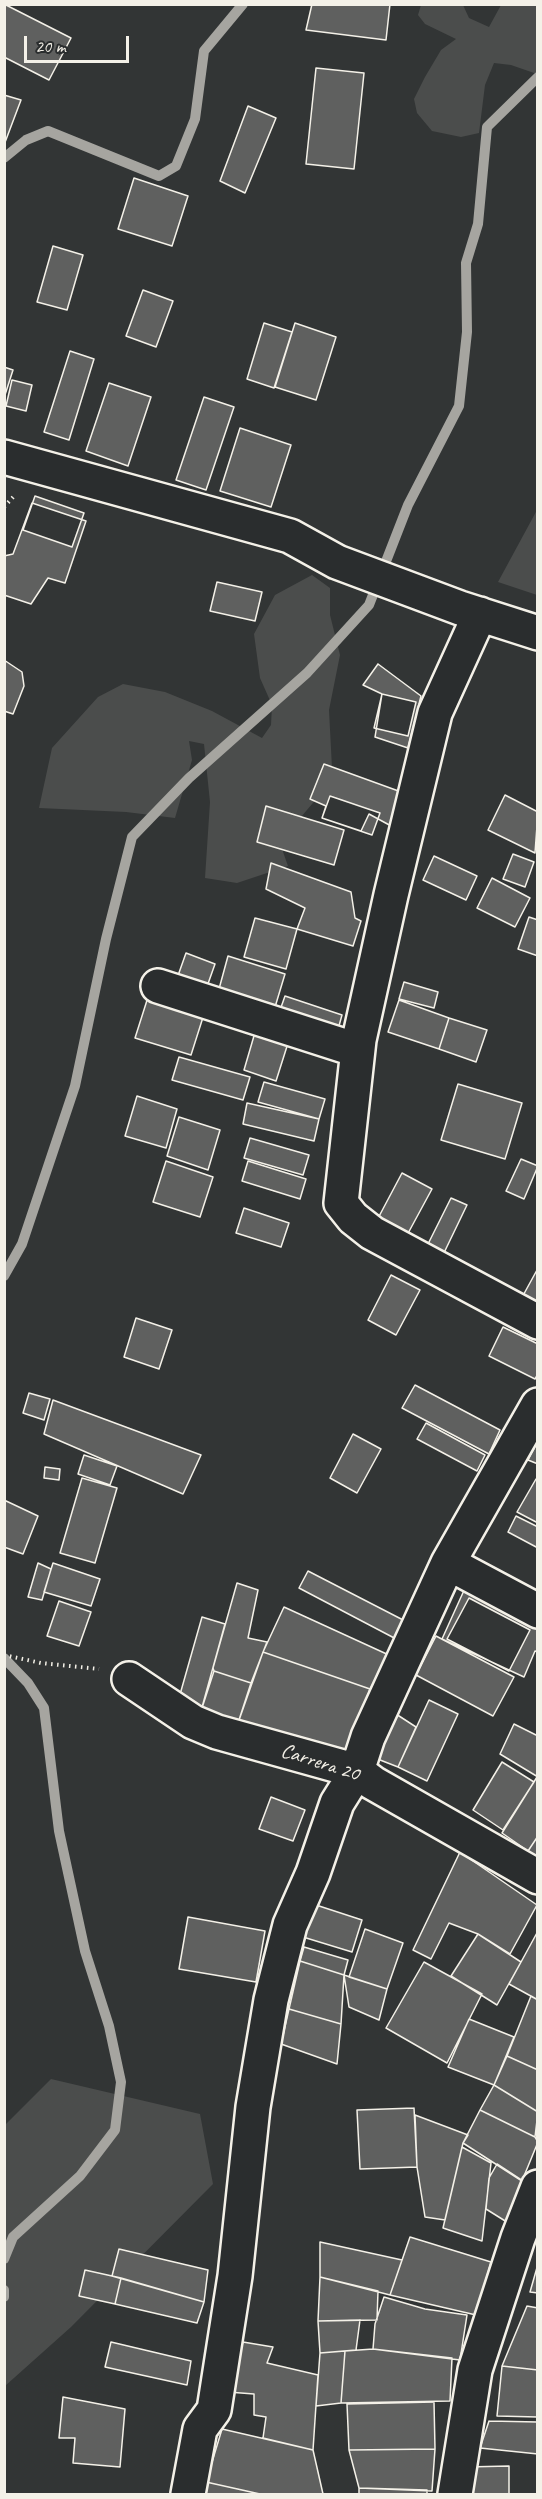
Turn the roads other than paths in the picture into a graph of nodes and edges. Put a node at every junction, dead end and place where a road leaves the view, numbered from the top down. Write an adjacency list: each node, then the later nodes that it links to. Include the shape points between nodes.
1 (4, 457): 2 (street, via 290,536 337,562)
2 (470, 611): 3 (street); 5 (street, via 435,713)
3 (537, 633)
4 (158, 986): 5 (street)
5 (357, 1050): 6 (street, via 341,1203 372,1233)
6 (537, 1322)
7 (537, 1405): 8 (street)
8 (448, 1563): 9 (street); 11 (street, via 368,1737)
9 (537, 1611)
10 (117, 1675): 11 (street, Carrera 20, via 193,1722 217,1732)
11 (357, 1771): 12 (street, Carrera 20); 14 (street, via 337,1803 295,1912 271,2000 253,2107 235,2276 214,2410 200,2429)
12 (537, 1877)
13 (537, 2187): 15 (street, via 475,2370)
14 (188, 2494)
15 (455, 2494)

